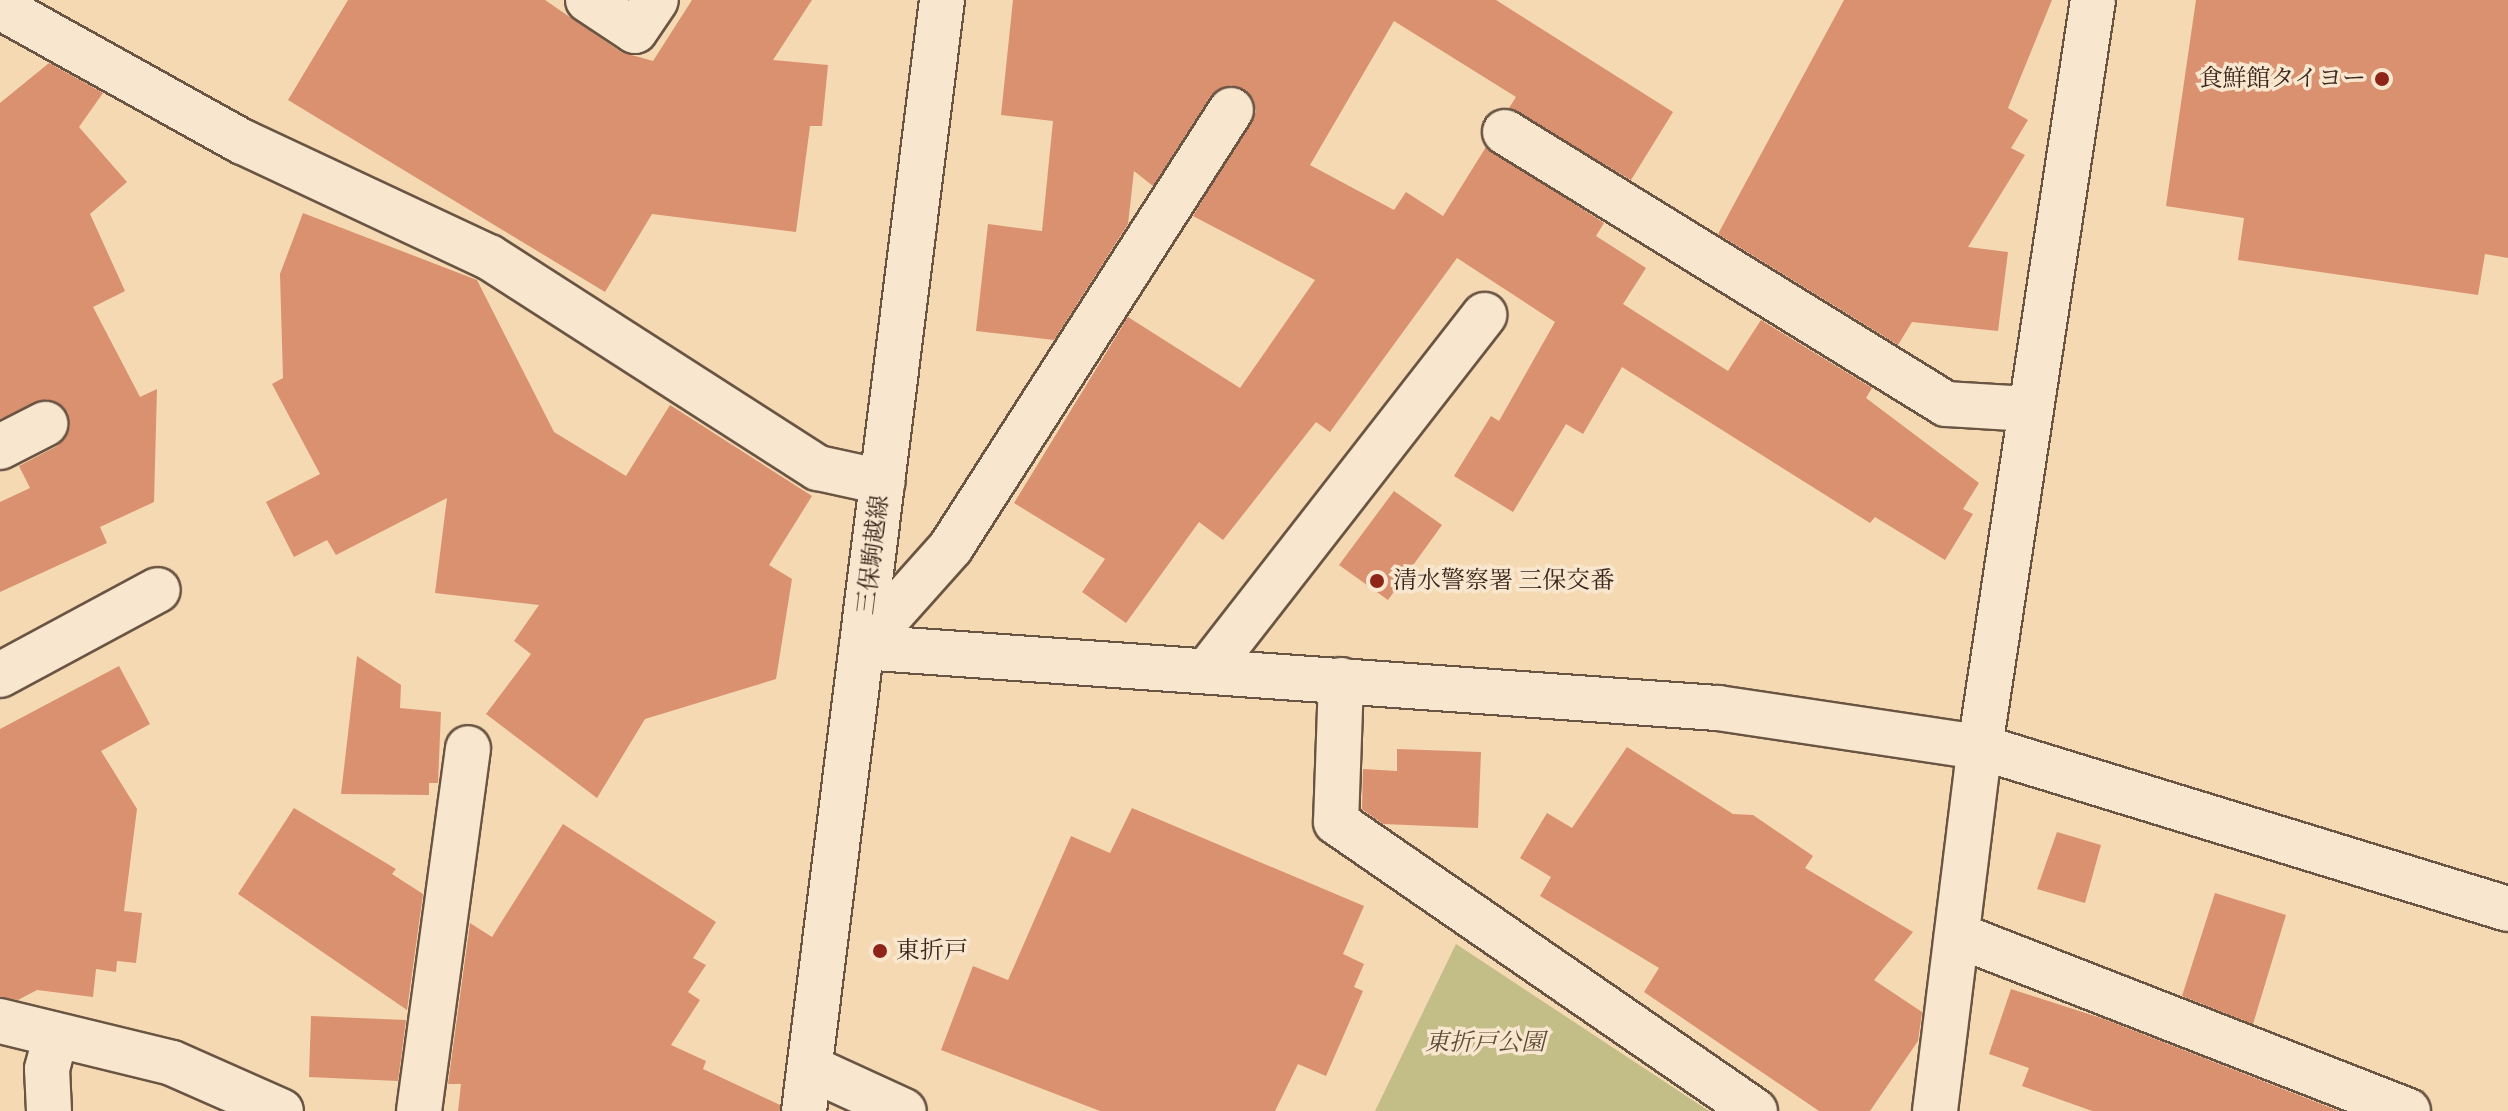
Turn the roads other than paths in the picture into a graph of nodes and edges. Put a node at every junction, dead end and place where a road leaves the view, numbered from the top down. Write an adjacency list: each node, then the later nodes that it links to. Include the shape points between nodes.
1 (588, 0): 2 (street, via 635,31)
2 (656, 0)
3 (942, 0): 12 (street, 三保駒越線)
4 (2093, 0): 9 (street)
5 (0, 7): 12 (street, via 243,142 489,257 818,468)
6 (1231, 110): 14 (street, via 951,547)
7 (1505, 132): 9 (street, via 1946,404)
8 (1484, 315): 15 (street)
9 (2027, 409): 18 (street)
10 (45, 424): 11 (street)
11 (0, 447)
12 (882, 482): 14 (street, 三保駒越線)
13 (158, 590): 16 (street)
14 (862, 647): 15 (street); 24 (street, 三保駒越線)
15 (1208, 670): 17 (street)
16 (0, 675)
17 (1341, 680): 18 (street, via 1718,708); 31 (street, via 1336,822)
18 (1980, 747): 20 (street); 21 (street)
19 (468, 748): 28 (street)
20 (2508, 909)
21 (1957, 935): 32 (street); 33 (street)
22 (0, 1021): 23 (street)
23 (56, 1035): 25 (street, via 172,1063); 26 (street, via 47,1069)
24 (810, 1068): 29 (street, 三保駒越線); 30 (street)
25 (219, 1097): 27 (street)
26 (49, 1111)
27 (281, 1111)
28 (419, 1111)
29 (804, 1111)
30 (904, 1111)
31 (1755, 1111)
32 (1935, 1111)
33 (2408, 1111)

